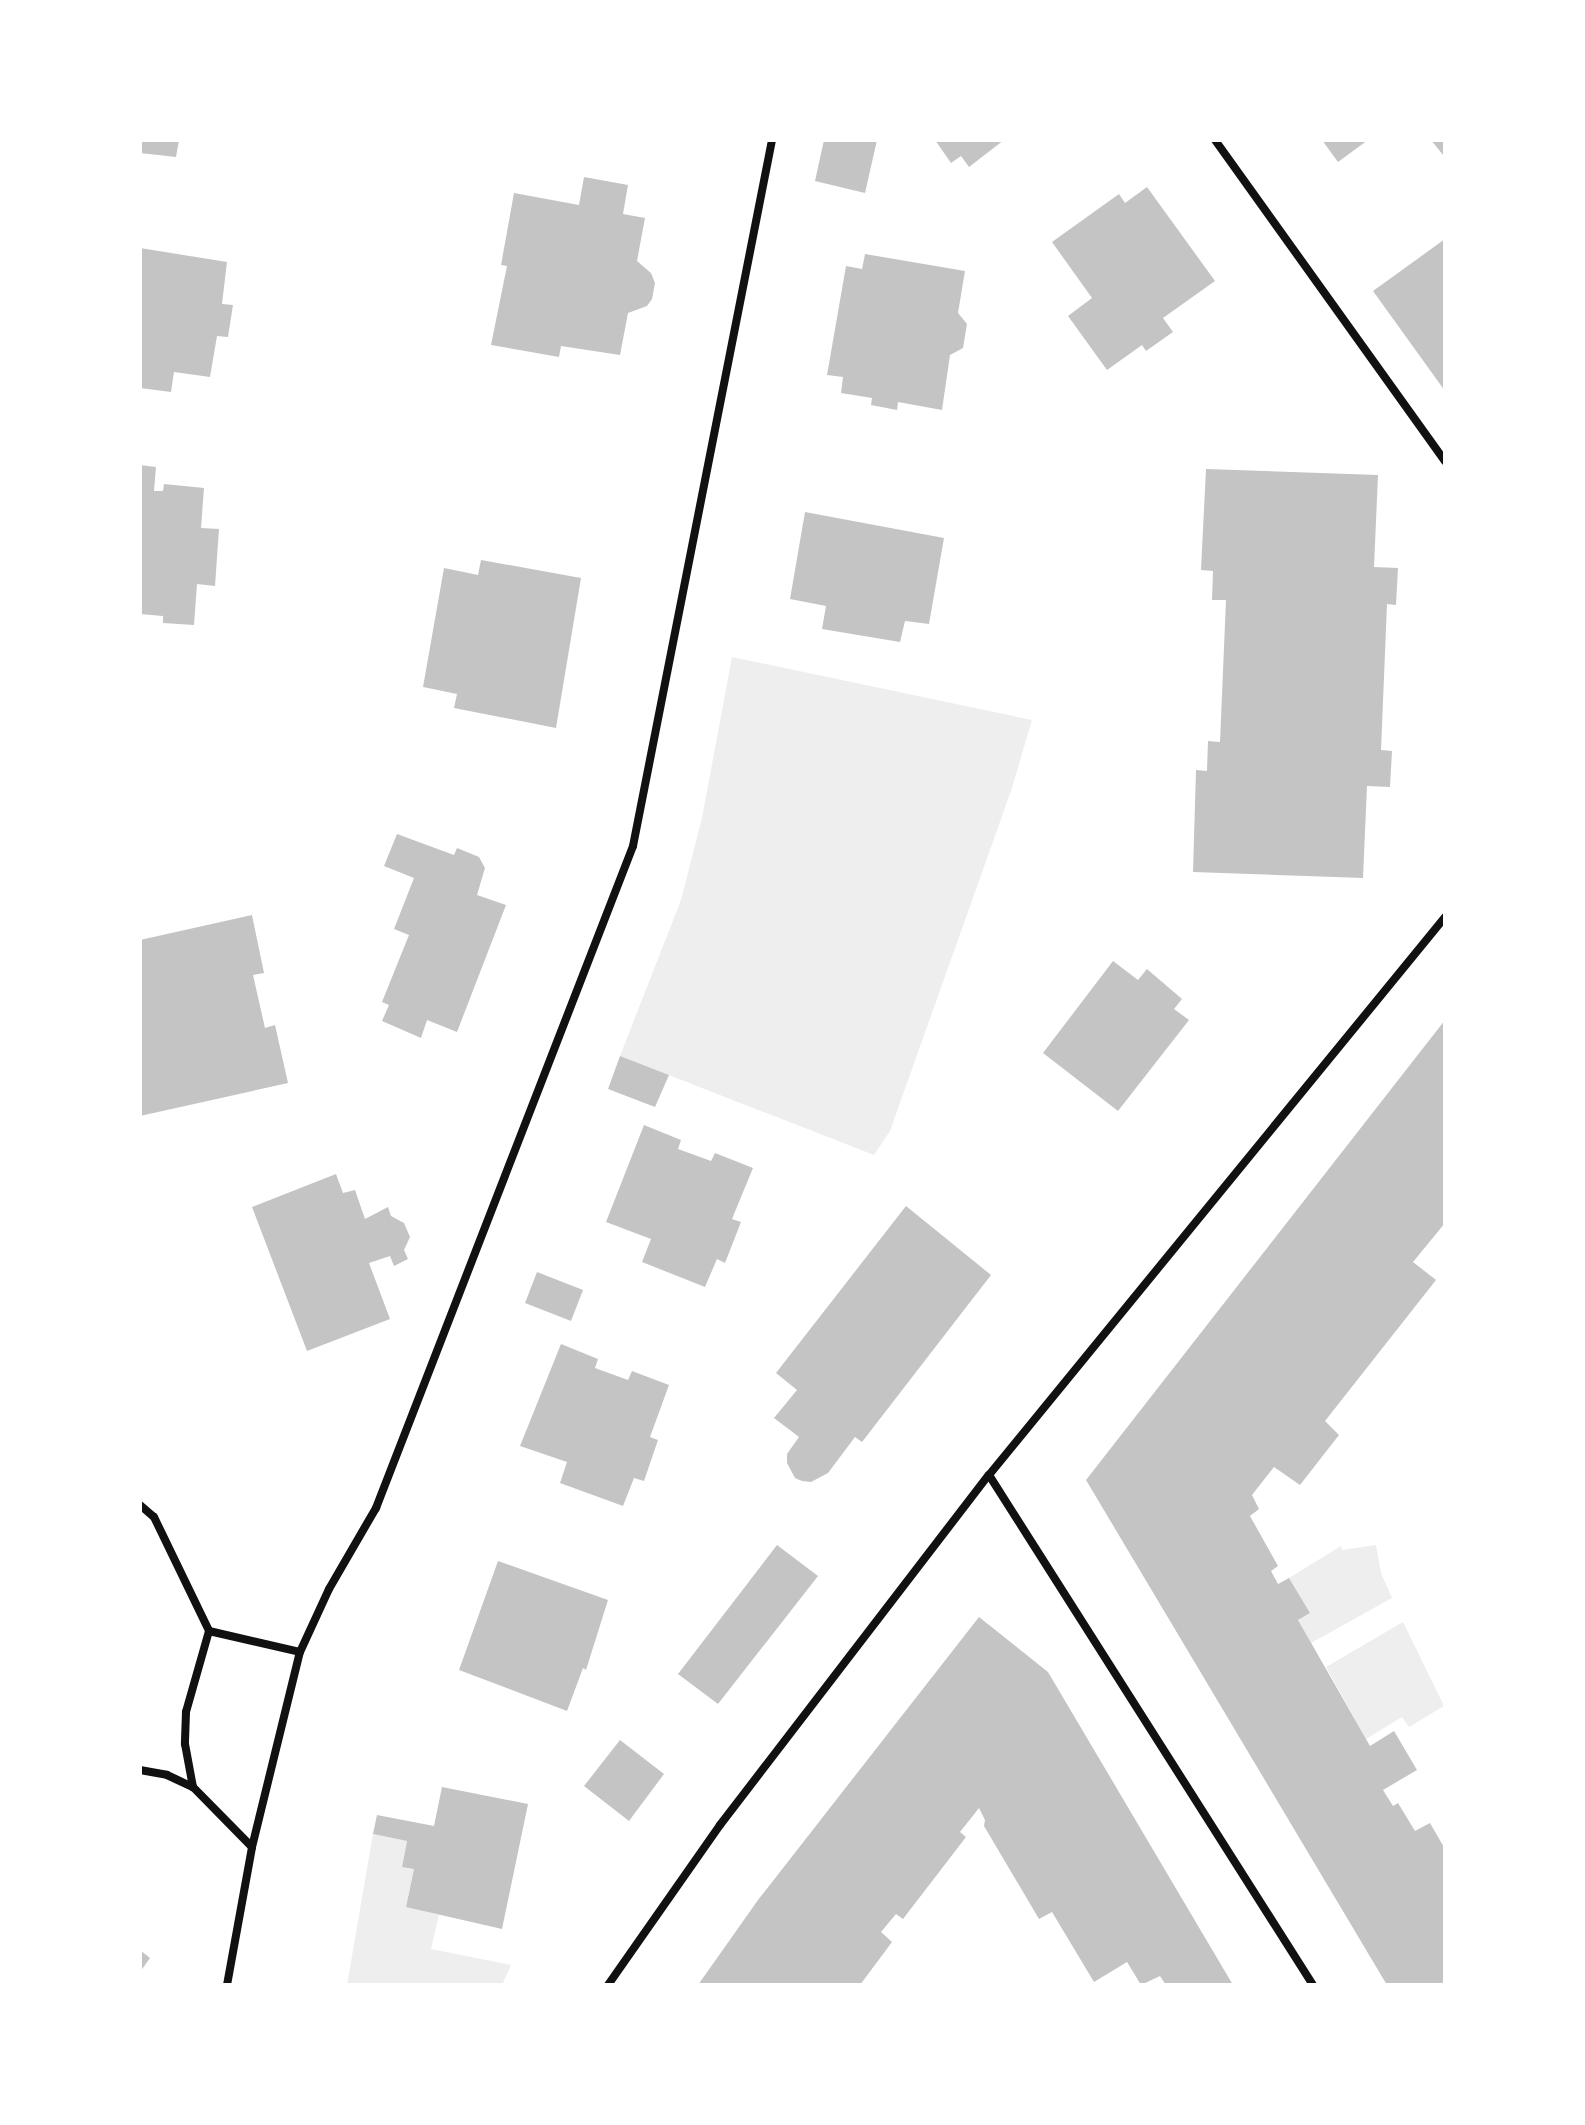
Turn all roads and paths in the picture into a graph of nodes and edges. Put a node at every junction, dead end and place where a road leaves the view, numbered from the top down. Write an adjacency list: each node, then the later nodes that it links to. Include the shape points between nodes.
1 (772, 140): 8 (street, via 633,846 376,1508)
2 (1215, 140): 3 (street)
3 (1445, 461)
4 (1445, 917): 5 (street)
5 (989, 1475): 13 (street, via 720,1825); 14 (street)
6 (140, 1505): 7 (street, via 154,1517)
7 (209, 1631): 8 (street); 10 (street, via 186,1712)
8 (300, 1652): 11 (street)
9 (140, 1770): 10 (street)
10 (193, 1787): 11 (street)
11 (252, 1847): 12 (street)
12 (227, 1985)
13 (608, 1985)
14 (1313, 1985)

